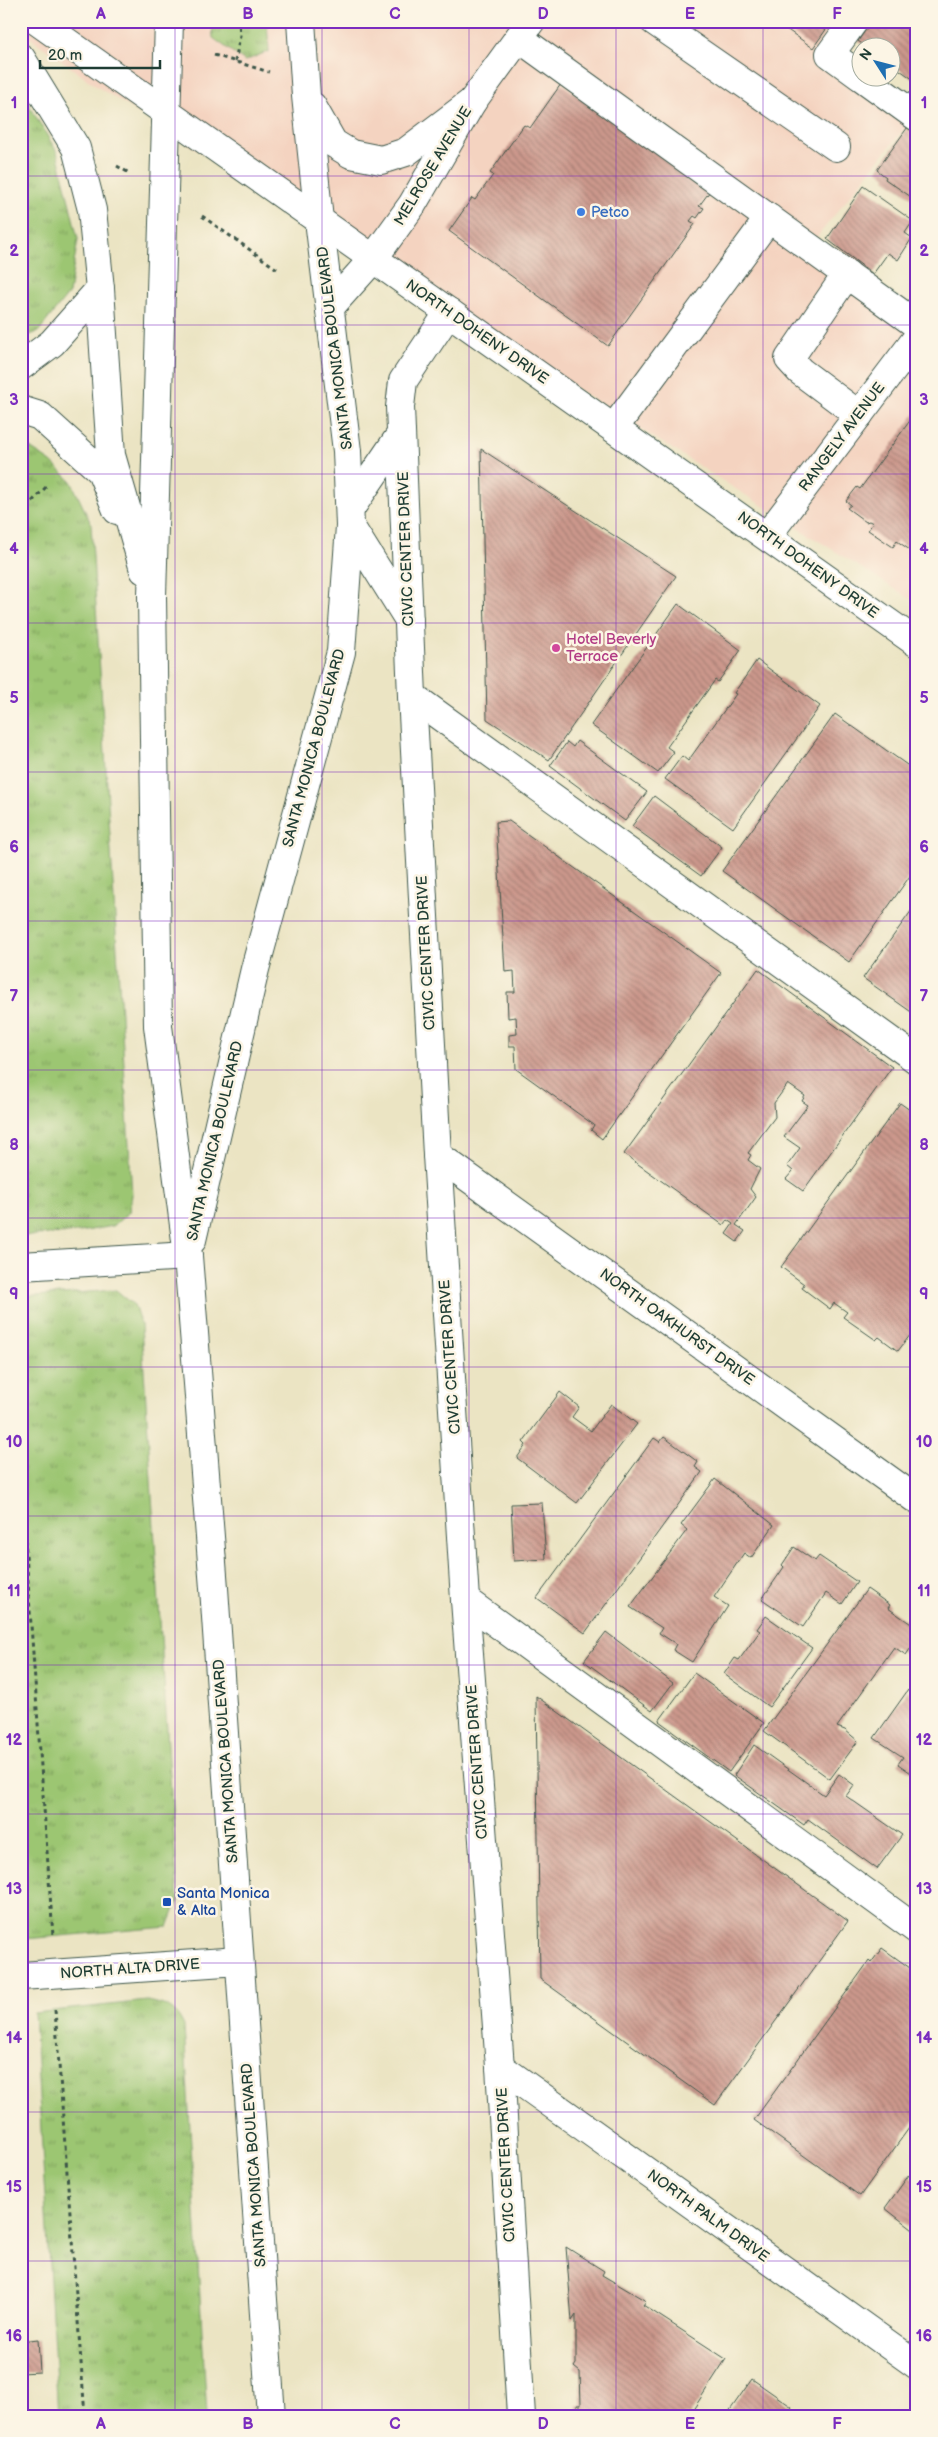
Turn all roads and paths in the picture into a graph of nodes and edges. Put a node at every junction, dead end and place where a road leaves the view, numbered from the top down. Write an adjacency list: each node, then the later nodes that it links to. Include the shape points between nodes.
1 (37, 21): 16 (main road, NORTH DOHENY DRIVE)
2 (169, 21): 16 (main road, SANTA MONICA BOULEVARD)
3 (240, 21): 10 (path)
4 (301, 21): 14 (main road, SANTA MONICA BOULEVARD)
5 (654, 21): 18 (main road)
6 (854, 21): 11 (main road, via 830,54)
7 (525, 30): 15 (main road, MELROSE AVENUE); 22 (main road)
8 (214, 55): 10 (path)
9 (21, 58): 27 (main road, via 76,148 92,210)
10 (234, 62): 12 (path)
11 (850, 68)
12 (269, 72)
13 (877, 88): 17 (main road)
14 (306, 96): 15 (main road, via 333,143 351,154 381,160 406,152); 23 (main road, SANTA MONICA BOULEVARD)
15 (472, 102): 24 (main road, MELROSE AVENUE, via 412,205)
16 (165, 112): 23 (main road, NORTH DOHENY DRIVE); 41 (main road, SANTA MONICA BOULEVARD)
17 (917, 117)
18 (836, 147)
19 (116, 166): 20 (path)
20 (134, 176)
21 (202, 216): 25 (path)
22 (769, 218): 26 (main road); 35 (main road)
23 (320, 220): 24 (main road, NORTH DOHENY DRIVE); 28 (main road, SANTA MONICA BOULEVARD)
24 (374, 259): 28 (main road, MELROSE AVENUE); 29 (main road, NORTH DOHENY DRIVE)
25 (277, 269)
26 (847, 274): 30 (main road); 34 (main road, via 789,358 800,371)
27 (100, 290): 32 (main road, via 52,343); 41 (main road, via 111,456)
28 (331, 306): 39 (main road, SANTA MONICA BOULEVARD, via 348,451)
29 (449, 312): 35 (main road, NORTH DOHENY DRIVE); 36 (main road, CIVIC CENTER DRIVE, via 403,381)
30 (917, 325)
31 (917, 338): 34 (main road, RANGELY AVENUE)
32 (21, 366)
33 (21, 410): 41 (main road, via 40,416 101,471)
34 (859, 415): 40 (main road, RANGELY AVENUE)
35 (614, 428): 40 (main road, NORTH DOHENY DRIVE)
36 (401, 434): 39 (main road); 42 (main road, CIVIC CENTER DRIVE)
37 (47, 486): 38 (path)
38 (21, 513)
39 (350, 517): 42 (main road); 47 (main road, SANTA MONICA BOULEVARD, via 340,652 255,969)
40 (767, 536): 43 (main road, NORTH DOHENY DRIVE)
41 (152, 596): 47 (main road, SANTA MONICA BOULEVARD, via 158,1026)
42 (409, 620): 44 (main road, CIVIC CENTER DRIVE)
43 (917, 644)
44 (412, 696): 45 (main road); 46 (main road, CIVIC CENTER DRIVE)
45 (917, 1060)
46 (437, 1155): 50 (main road, NORTH OAKHURST DRIVE); 51 (main road, CIVIC CENTER DRIVE)
47 (188, 1256): 48 (main road); 54 (main road, SANTA MONICA BOULEVARD)
48 (21, 1266)
49 (21, 1483): 53 (path)
50 (917, 1500)
51 (465, 1600): 52 (main road); 57 (main road, CIVIC CENTER DRIVE)
52 (917, 1930)
53 (54, 1936)
54 (239, 1961): 55 (main road, NORTH ALTA DRIVE); 60 (main road, SANTA MONICA BOULEVARD)
55 (21, 1976)
56 (55, 2010): 59 (path)
57 (500, 2067): 58 (main road, NORTH PALM DRIVE); 61 (main road, CIVIC CENTER DRIVE)
58 (917, 2365)
59 (85, 2416)
60 (271, 2416)
61 (521, 2416)

